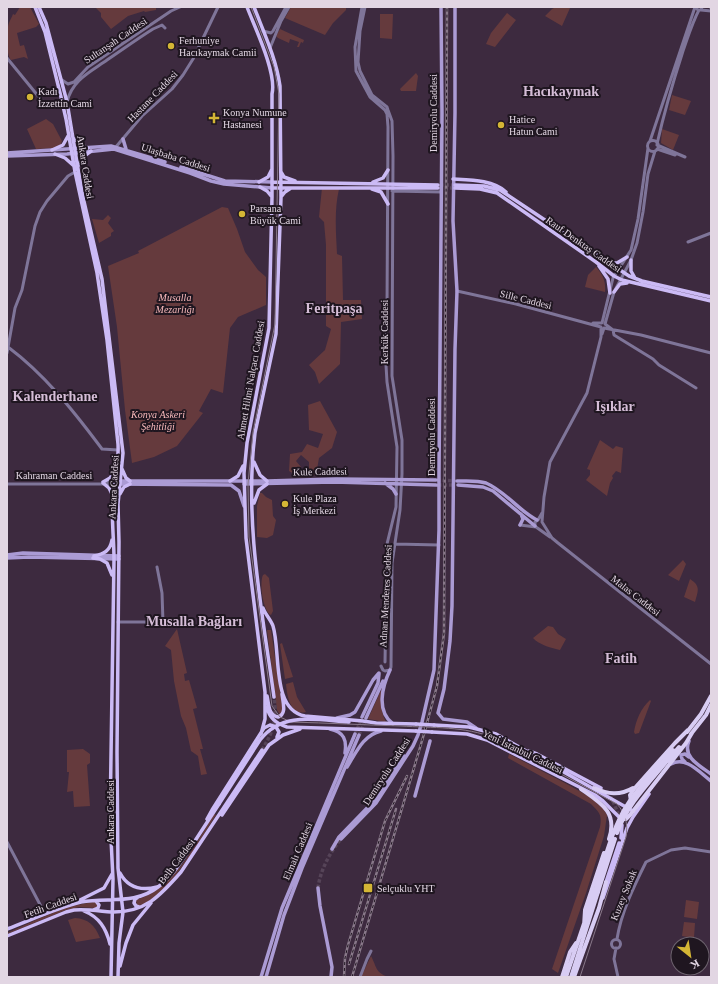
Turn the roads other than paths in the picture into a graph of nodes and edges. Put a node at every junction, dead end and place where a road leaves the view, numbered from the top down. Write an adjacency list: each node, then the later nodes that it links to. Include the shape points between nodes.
1 (35, 7): 23 (main road, Ankara Caddesi, via 45,32)
2 (39, 7): 22 (main road, Ankara Caddesi, via 46,23)
3 (180, 7): 22 (street, Sultanşah Caddesi, via 88,67 73,83 68,84)
4 (218, 7): 27 (street, Hastane Caddesi, via 183,75)
5 (247, 7): 42 (main road, Ahmet Hilmi Nalçacı Caddesi, via 272,79)
6 (254, 7): 17 (main road, Ahmet Hilmi Nalçacı Caddesi)
7 (286, 7): 18 (street, via 273,31)
8 (289, 7): 19 (street)
9 (362, 7): 45 (street, via 356,47 356,71 370,97 387,114)
10 (365, 7): 57 (street, via 358,62 360,71 375,98 387,107 392,121)
11 (441, 7): 59 (main road, Demiryolu Caddesi)
12 (455, 7): 47 (main road)
13 (695, 7): 15 (street, via 697,10); 28 (street)
14 (710, 8): 15 (street)
15 (701, 9): 29 (street, via 694,20 675,75)
16 (165, 28): 24 (street, Sultanşah Caddesi, via 162,25 153,29 84,76 71,91)
17 (263, 31): 18 (street); 20 (main road, Ahmet Hilmi Nalçacı Caddesi)
18 (268, 33): 19 (street, via 269,38)
19 (273, 39): 20 (street)
20 (270, 48): 44 (main road, Ahmet Hilmi Nalçacı Caddesi, via 280,86)
21 (7, 58): 23 (street, via 43,102 53,104)
22 (61, 80): 24 (main road, Ankara Caddesi)
23 (62, 100): 25 (main road, Ankara Caddesi)
24 (67, 102): 26 (main road, Ankara Caddesi)
25 (68, 133): 32 (main road, via 63,145); 36 (main road, Ankara Caddesi)
26 (74, 137): 33 (main road); 37 (main road, Ankara Caddesi)
27 (123, 138): 30 (street, Hastane Caddesi); 34 (main road)
28 (650, 141): 29 (street, via 655,141); 31 (street)
29 (657, 145): 35 (street); 35 (street, via 685,157)
30 (115, 148): 33 (main road, Ulaşbaba Caddesi); 34 (main road, Ulaşbaba Caddesi); 54 (main road, Ulaşbaba Caddesi, via 211,181)
31 (648, 148): 35 (street, via 651,152); 66 (street, via 638,219)
32 (52, 150): 36 (main road); 38 (main road)
33 (90, 150): 37 (main road, Ulaşbaba Caddesi); 43 (main road, via 83,157)
34 (126, 150): 48 (main road, Ulaşbaba Caddesi, via 221,180)
35 (656, 150): 67 (street, via 648,174 642,221)
36 (71, 151): 37 (main road, Ulaşbaba Caddesi); 39 (main road); 41 (main road, Ankara Caddesi)
37 (76, 151): 43 (main road, Ankara Caddesi)
38 (7, 152)
39 (55, 154): 40 (main road); 41 (main road)
40 (7, 156)
41 (74, 166): 46 (main road, Ankara Caddesi)
42 (273, 166): 48 (main road, via 268,177); 49 (main road, Ahmet Hilmi Nalçacı Caddesi)
43 (79, 168): 90 (main road, Ankara Caddesi, via 105,299 123,453)
44 (280, 168): 50 (main road, Ahmet Hilmi Nalçacı Caddesi); 51 (main road, via 284,177)
45 (388, 170): 52 (main road, via 382,180); 57 (street)
46 (75, 172): 82 (street, via 68,176 40,212); 86 (main road, Ankara Caddesi, via 103,307)
47 (454, 179): 62 (main road, via 495,184); 76 (main road, via 453,221)
48 (259, 182): 49 (main road, Ulaşbaba Caddesi)
49 (272, 182): 50 (main road); 58 (main road, Ahmet Hilmi Nalçacı Caddesi)
50 (280, 182): 51 (main road); 55 (main road, Ahmet Hilmi Nalçacı Caddesi)
51 (297, 183): 52 (main road)
52 (366, 186): 56 (main road); 57 (main road); 63 (main road, via 381,192)
53 (438, 186): 57 (main road)
54 (260, 187): 58 (main road, Ulaşbaba Caddesi); 60 (main road, via 268,191)
55 (280, 187): 56 (main road); 58 (main road); 61 (main road, Ahmet Hilmi Nalçacı Caddesi)
56 (292, 187): 61 (main road)
57 (390, 187): 59 (street); 63 (street, Kerkük Caddesi); 94 (street, Kerkük Caddesi, via 392,376 402,440)
58 (272, 188): 60 (main road, Ahmet Hilmi Nalçacı Caddesi)
59 (441, 192): 120 (main road, Demiryolu Caddesi)
60 (272, 198): 88 (main road, Ahmet Hilmi Nalçacı Caddesi, via 269,328)
61 (281, 198): 87 (main road, Ahmet Hilmi Nalçacı Caddesi, via 276,334 255,433)
62 (511, 198): 68 (main road, Rauf Denktaş Caddesi, via 500,190 488,187 455,186 497,193); 69 (main road, Rauf Denktaş Caddesi)
63 (388, 204): 93 (street, Kerkük Caddesi, via 386,365 397,446)
64 (711, 233): 65 (street)
65 (688, 242)
66 (627, 258): 69 (main road, via 617,263); 70 (street)
67 (631, 260): 71 (street); 74 (main road, via 630,271)
68 (596, 262): 72 (main road, Rauf Denktaş Caddesi); 77 (main road, via 608,279)
69 (607, 262): 70 (main road, Rauf Denktaş Caddesi)
70 (618, 270): 71 (main road, Rauf Denktaş Caddesi); 72 (street)
71 (623, 273): 73 (street); 74 (main road, Rauf Denktaş Caddesi)
72 (614, 276): 73 (main road, Rauf Denktaş Caddesi); 77 (street)
73 (620, 279): 75 (main road, Rauf Denktaş Caddesi); 77 (street)
74 (636, 279): 78 (main road, Rauf Denktaş Caddesi)
75 (630, 283): 77 (main road, via 620,284); 79 (main road, Rauf Denktaş Caddesi)
76 (457, 291): 80 (street, Sille Caddesi); 148 (main road, via 452,606 450,641 438,713 447,720 467,722)
77 (612, 292): 80 (street)
78 (711, 297)
79 (711, 301)
80 (603, 325): 81 (street); 111 (street, via 585,398 550,462)
81 (613, 330): 84 (street); 85 (street, via 614,335)
82 (8, 346): 83 (street); 86 (street, via 34,368 102,449)
83 (7, 353)
84 (711, 353)
85 (696, 388)
86 (118, 450): 89 (main road, Ankara Caddesi)
87 (253, 460): 99 (main road, Ahmet Hilmi Nalçacı Caddesi); 100 (main road, via 259,474)
88 (245, 461): 92 (main road, via 239,475); 98 (main road, Ahmet Hilmi Nalçacı Caddesi)
89 (117, 468): 95 (main road, Ankara Caddesi); 101 (main road, via 110,478)
90 (122, 468): 96 (main road, Ankara Caddesi); 97 (main road)
91 (436, 480): 94 (main road)
92 (230, 481): 97 (main road, Kule Caddesi); 98 (main road, Kule Caddesi)
93 (396, 481): 94 (main road); 100 (main road, Kule Caddesi); 102 (main road, Kule Caddesi); 105 (street, Adnan Menderes Caddesi)
94 (402, 481): 104 (main road); 119 (street, Adnan Menderes Caddesi)
95 (115, 482): 96 (main road); 101 (street, Kahraman Caddesi); 107 (main road, Ankara Caddesi)
96 (120, 482): 97 (main road); 106 (main road, Ankara Caddesi)
97 (130, 482): 106 (main road); 108 (main road, via 231,485 239,491)
98 (244, 482): 99 (main road, Kule Caddesi); 108 (main road, Ahmet Hilmi Nalçacı Caddesi)
99 (253, 482): 100 (main road, Kule Caddesi); 109 (main road, Ahmet Hilmi Nalçacı Caddesi)
100 (267, 482): 102 (main road, Kule Caddesi); 109 (main road, via 257,493)
101 (102, 483): 103 (street, Kahraman Caddesi); 107 (main road, via 109,488)
102 (384, 483): 105 (main road)
103 (7, 484)
104 (436, 485)
105 (396, 494): 132 (street, Adnan Menderes Caddesi, via 394,518 387,544)
106 (118, 497): 125 (main road, Ankara Caddesi)
107 (113, 498): 117 (main road, Ankara Caddesi)
108 (244, 508): 138 (main road, Ahmet Hilmi Nalçacı Caddesi)
109 (253, 508): 128 (main road, Ahmet Hilmi Nalçacı Caddesi, via 253,541)
110 (520, 513): 112 (main road, via 488,488 458,483 485,483); 115 (main road, via 523,519); 116 (main road)
111 (542, 514): 112 (street); 113 (street); 114 (street)
112 (531, 517): 113 (main road)
113 (538, 520): 114 (street); 116 (street)
114 (542, 523): 116 (street, via 542,527); 118 (street)
115 (520, 525): 116 (street)
116 (535, 526): 118 (street, Malas Caddesi)
117 (113, 527): 122 (main road, via 108,549); 124 (main road, Ankara Caddesi)
118 (552, 538): 133 (street, Malas Caddesi)
119 (395, 544): 120 (street); 135 (street, Adnan Menderes Caddesi, via 392,563)
120 (439, 545): 154 (main road, Demiryolu Caddesi, via 434,670)
121 (7, 555): 122 (main road)
122 (93, 557): 123 (main road); 124 (main road); 127 (main road, via 107,563)
123 (7, 558)
124 (114, 558): 125 (main road); 127 (main road, Ankara Caddesi)
125 (119, 558): 129 (main road, Ankara Caddesi)
126 (157, 567): 130 (street, via 162,593)
127 (114, 580): 181 (main road, Ankara Caddesi, via 110,822)
128 (261, 603): 137 (main road, via 273,627); 140 (main road, Ahmet Hilmi Nalçacı Caddesi)
129 (118, 622): 130 (street); 180 (main road, Ankara Caddesi)
130 (163, 622): 131 (street)
131 (178, 625)
132 (385, 662): 134 (street); 135 (street, via 390,664)
133 (710, 663)
134 (381, 666): 135 (street, via 384,671); 136 (street)
135 (390, 668): 136 (main road, via 364,718 378,683); 145 (main road, via 383,684 383,712 386,719)
136 (379, 672): 142 (main road, via 355,712)
137 (280, 682): 138 (main road, via 284,710 280,716 272,714); 142 (main road, via 287,704 293,712 305,716)
138 (265, 692): 146 (main road, via 273,720 285,726); 151 (main road, Ahmet Hilmi Nalçacı Caddesi, via 265,719)
139 (711, 696): 150 (highway)
140 (274, 697)
141 (711, 705): 150 (highway, via 706,715)
142 (336, 718): 143 (main road)
143 (376, 723): 144 (main road, Yeni İstanbul Caddesi, bridge, via 300,719); 145 (main road, Yeni İstanbul Caddesi)
144 (278, 724): 173 (main road, Belh Caddesi, bridge, via 261,738)
145 (393, 724): 148 (main road, Yeni İstanbul Caddesi, bridge)
146 (310, 728): 147 (main road, Yeni İstanbul Caddesi); 152 (main road, via 289,732)
147 (325, 728): 149 (main road, Yeni İstanbul Caddesi); 158 (main road, via 339,732 345,737)
148 (476, 728): 155 (main road, Yeni İstanbul Caddesi, via 496,734)
149 (384, 730): 162 (main road, via 370,735 365,740); 168 (main road, Yeni İstanbul Caddesi, bridge, via 467,734 487,740)
150 (690, 732): 157 (main road, via 686,747); 159 (highway); 165 (highway)
151 (261, 734): 152 (main road, via 266,726 273,725 278,731); 173 (main road, Belh Caddesi)
152 (275, 739): 174 (main road, Belh Caddesi, via 230,805)
153 (430, 741): 169 (main road)
154 (413, 746): 176 (main road, Demiryolu Caddesi, via 374,806); 178 (main road, via 399,762 372,803 339,837)
155 (522, 749): 166 (main road, Yeni İstanbul Caddesi); 167 (main road, Yeni İstanbul Caddesi, via 537,754)
156 (262, 750): 174 (main road, Belh Caddesi)
157 (690, 758): 160 (main road, via 685,754 681,755); 161 (main road)
158 (344, 760): 162 (main road, Elmalı Caddesi, via 357,734); 212 (main road, Elmalı Caddesi, via 282,908)
159 (667, 762): 160 (main road); 163 (highway); 200 (highway, bridge, via 634,801 618,830)
160 (686, 762): 164 (main road)
161 (711, 774)
162 (342, 777): 213 (main road, Elmalı Caddesi, via 284,915)
163 (657, 780): 170 (highway); 194 (main road, via 629,824)
164 (711, 781)
165 (638, 784): 166 (highway, via 619,794); 170 (highway, via 630,799 636,802)
166 (594, 788): 171 (main road, Yeni İstanbul Caddesi)
167 (601, 788)
168 (581, 789): 172 (main road, Yeni İstanbul Caddesi, via 600,799); 200 (highway, via 606,809 612,827 585,910)
169 (416, 796)
170 (644, 796): 171 (highway)
171 (633, 811): 172 (highway, via 627,818)
172 (621, 819)
173 (206, 823): 185 (main road, Belh Caddesi, via 178,867)
174 (214, 823): 191 (main road, Belh Caddesi, via 180,872)
175 (622, 825): 184 (main road, via 622,835)
176 (341, 839)
177 (7, 842): 199 (street)
178 (332, 849)
179 (711, 852): 206 (street, Kuzey Sokak, via 685,848 671,850 646,862 618,929)
180 (118, 868): 182 (main road, Ankara Caddesi); 185 (main road, via 125,880 134,887 148,889)
181 (112, 872): 183 (main road, Ankara Caddesi); 192 (main road, via 101,891)
182 (119, 878): 183 (main road, via 118,882 114,882); 189 (main road, Ankara Caddesi)
183 (113, 879): 188 (main road, Ankara Caddesi)
184 (606, 882): 194 (highway); 200 (highway)
185 (161, 885): 187 (main road, Belh Caddesi)
186 (318, 888): 214 (main road, via 332,967)
187 (138, 897): 189 (main road, Belh Caddesi); 193 (main road, via 134,903)
188 (112, 900): 189 (main road, Fetih Caddesi); 190 (main road, Fetih Caddesi); 197 (main road, Ankara Caddesi)
189 (122, 900): 198 (main road, Ankara Caddesi)
190 (94, 901): 192 (main road, Fetih Caddesi); 196 (main road, via 99,905)
191 (152, 901): 193 (main road, Belh Caddesi); 210 (main road, via 133,925)
192 (70, 905): 199 (main road, Fetih Caddesi)
193 (141, 907): 198 (main road, Belh Caddesi)
194 (599, 908): 219 (highway)
195 (79, 910): 196 (main road, Fetih Caddesi); 204 (main road, Fetih Caddesi, via 66,912); 208 (main road, via 91,914 98,920 108,935)
196 (92, 910): 197 (main road, Fetih Caddesi)
197 (112, 912): 198 (main road, Fetih Caddesi); 202 (main road, Ankara Caddesi)
198 (124, 912): 203 (main road, Ankara Caddesi)
199 (45, 915): 201 (main road, Fetih Caddesi)
200 (585, 928): 205 (highway); 218 (highway)
201 (7, 929)
202 (112, 934): 203 (main road, via 116,929); 208 (main road, Ankara Caddesi)
203 (121, 935): 210 (main road, Ankara Caddesi)
204 (7, 936)
205 (580, 937): 216 (highway, via 570,952); 217 (highway)
206 (617, 939): 207 (street, via 621,944); 207 (street, via 612,944)
207 (616, 948): 220 (street, via 614,959)
208 (111, 949): 211 (main road, Ankara Caddesi)
209 (372, 951): 215 (street)
210 (118, 975)
211 (111, 977)
212 (261, 977)
213 (266, 977)
214 (331, 977)
215 (360, 977)
216 (562, 977)
217 (566, 977)
218 (571, 977)
219 (574, 977)
220 (618, 977)

